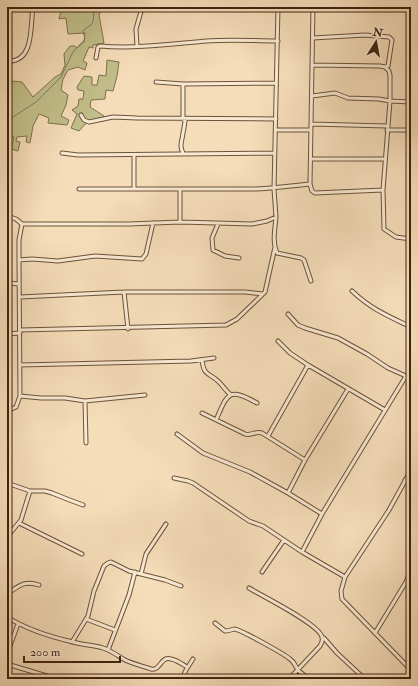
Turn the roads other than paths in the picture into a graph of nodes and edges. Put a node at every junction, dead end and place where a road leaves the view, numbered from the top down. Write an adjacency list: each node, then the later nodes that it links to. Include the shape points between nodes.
1 (143, 7): 9 (street, via 136,29)
2 (278, 7): 6 (street); 8 (street)
3 (313, 7): 7 (street)
4 (7, 8): 5 (street)
5 (33, 8): 11 (street, via 29,46 20,57)
6 (195, 9)
7 (313, 38): 12 (street); 13 (street, via 365,35 388,37 392,44 388,66)
8 (278, 41): 9 (street, via 209,41); 15 (street)
9 (137, 46): 10 (street, via 100,46)
10 (96, 58)
11 (7, 61)
12 (312, 66): 13 (street); 17 (street)
13 (385, 67): 18 (street, via 390,75)
14 (156, 82): 16 (street)
15 (276, 83): 16 (street); 22 (street)
16 (183, 84): 21 (street)
17 (312, 96): 18 (street, via 335,93 348,98); 23 (street)
18 (390, 101): 19 (street); 24 (street)
19 (411, 102)
20 (81, 114): 21 (street, via 84,120 89,122 118,117)
21 (184, 119): 22 (street); 30 (street, via 180,143)
22 (276, 119): 25 (street)
23 (311, 124): 24 (street); 26 (street)
24 (387, 126): 27 (street)
25 (276, 130): 26 (street); 31 (street)
26 (311, 130): 33 (street)
27 (387, 130): 28 (street); 34 (street)
28 (411, 130)
29 (62, 153): 32 (street)
30 (183, 153): 31 (street); 32 (street)
31 (275, 153): 39 (street)
32 (134, 155): 37 (street)
33 (311, 159): 34 (street); 35 (street)
34 (385, 159): 40 (street)
35 (310, 184): 39 (street, via 280,186); 40 (street, via 315,193)
36 (79, 189): 37 (street)
37 (134, 189): 38 (street)
38 (180, 189): 39 (street); 43 (street)
39 (274, 189): 42 (street)
40 (383, 190): 47 (street, via 384,229 396,236)
41 (7, 216): 44 (street)
42 (276, 217): 46 (street, via 252,224); 48 (street)
43 (180, 222): 45 (street); 46 (street)
44 (22, 224): 45 (street); 50 (street)
45 (153, 224): 50 (street, via 146,254 142,259 96,256 58,261)
46 (218, 224): 49 (street, via 212,238 213,250 225,256)
47 (411, 239)
48 (274, 247): 51 (street, via 277,253 304,260); 56 (street)
49 (240, 258)
50 (19, 260): 53 (street)
51 (311, 281)
52 (7, 283): 53 (street)
53 (19, 284): 57 (street)
54 (352, 291): 59 (street, via 376,310)
55 (124, 292): 56 (street); 57 (street); 60 (street)
56 (263, 294): 60 (street, via 226,325)
57 (20, 296): 61 (street)
58 (288, 314): 68 (street, via 298,325 338,338)
59 (411, 327)
60 (128, 328): 61 (street)
61 (20, 332): 62 (street); 66 (street)
62 (7, 334)
63 (278, 341): 67 (street)
64 (214, 358): 65 (street)
65 (202, 360): 66 (street); 71 (street, via 208,375)
66 (20, 365): 73 (street)
67 (308, 365): 70 (street); 81 (street)
68 (406, 376): 69 (street); 76 (street)
69 (411, 378)
70 (348, 389): 76 (street); 83 (street)
71 (230, 394): 75 (street, via 240,394); 79 (street)
72 (145, 395): 74 (street)
73 (20, 396): 74 (street); 77 (street, via 16,407)
74 (86, 401): 82 (street)
75 (257, 403)
76 (385, 410): 92 (street)
77 (7, 411)
78 (202, 413): 79 (street)
79 (216, 420): 81 (street, via 244,434 258,432)
80 (177, 434): 90 (street, via 203,453 239,467)
81 (268, 436): 83 (street)
82 (86, 443)
83 (305, 460): 90 (street)
84 (411, 470): 86 (street)
85 (174, 478): 96 (street, via 193,483 249,521 263,526)
86 (405, 480): 88 (street); 103 (street, via 389,510)
87 (7, 483): 89 (street)
88 (411, 484)
89 (30, 491): 91 (street, via 52,492); 93 (street)
90 (288, 492): 92 (street)
91 (84, 505)
92 (322, 514): 97 (street)
93 (19, 523): 95 (street); 98 (street)
94 (166, 524): 102 (street, via 146,554)
95 (7, 537)
96 (284, 540): 97 (street); 101 (street)
97 (302, 552): 103 (street)
98 (82, 554)
99 (411, 570): 104 (street)
100 (135, 572): 102 (street); 111 (street, via 111,562 106,564 94,590); 114 (street)
101 (262, 572)
102 (141, 574): 106 (street)
103 (345, 577): 115 (street, via 341,591 342,599)
104 (406, 582): 107 (street); 115 (street)
105 (39, 585): 109 (street, via 26,583)
106 (181, 586)
107 (411, 586)
108 (249, 588): 116 (street, via 302,619 317,630)
109 (7, 594)
110 (7, 617): 113 (street)
111 (86, 619): 114 (street); 117 (street)
112 (215, 623): 125 (street, via 225,631 243,632 275,649 291,659)
113 (18, 624): 117 (street); 119 (street)
114 (115, 630): 118 (street)
115 (376, 633): 123 (street)
116 (322, 638): 125 (street, via 320,646); 132 (street)
117 (72, 642): 118 (street)
118 (108, 650): 124 (street, via 125,660 152,669 157,668 166,658)
119 (7, 654)
120 (193, 659): 124 (street)
121 (411, 659): 123 (street)
122 (7, 664): 127 (street)
123 (407, 666): 126 (street)
124 (187, 667): 129 (street)
125 (298, 670): 130 (street); 131 (street)
126 (411, 670)
127 (45, 678): 128 (street)
128 (57, 679)
129 (182, 679)
130 (289, 679)
131 (309, 679)
132 (365, 679)

